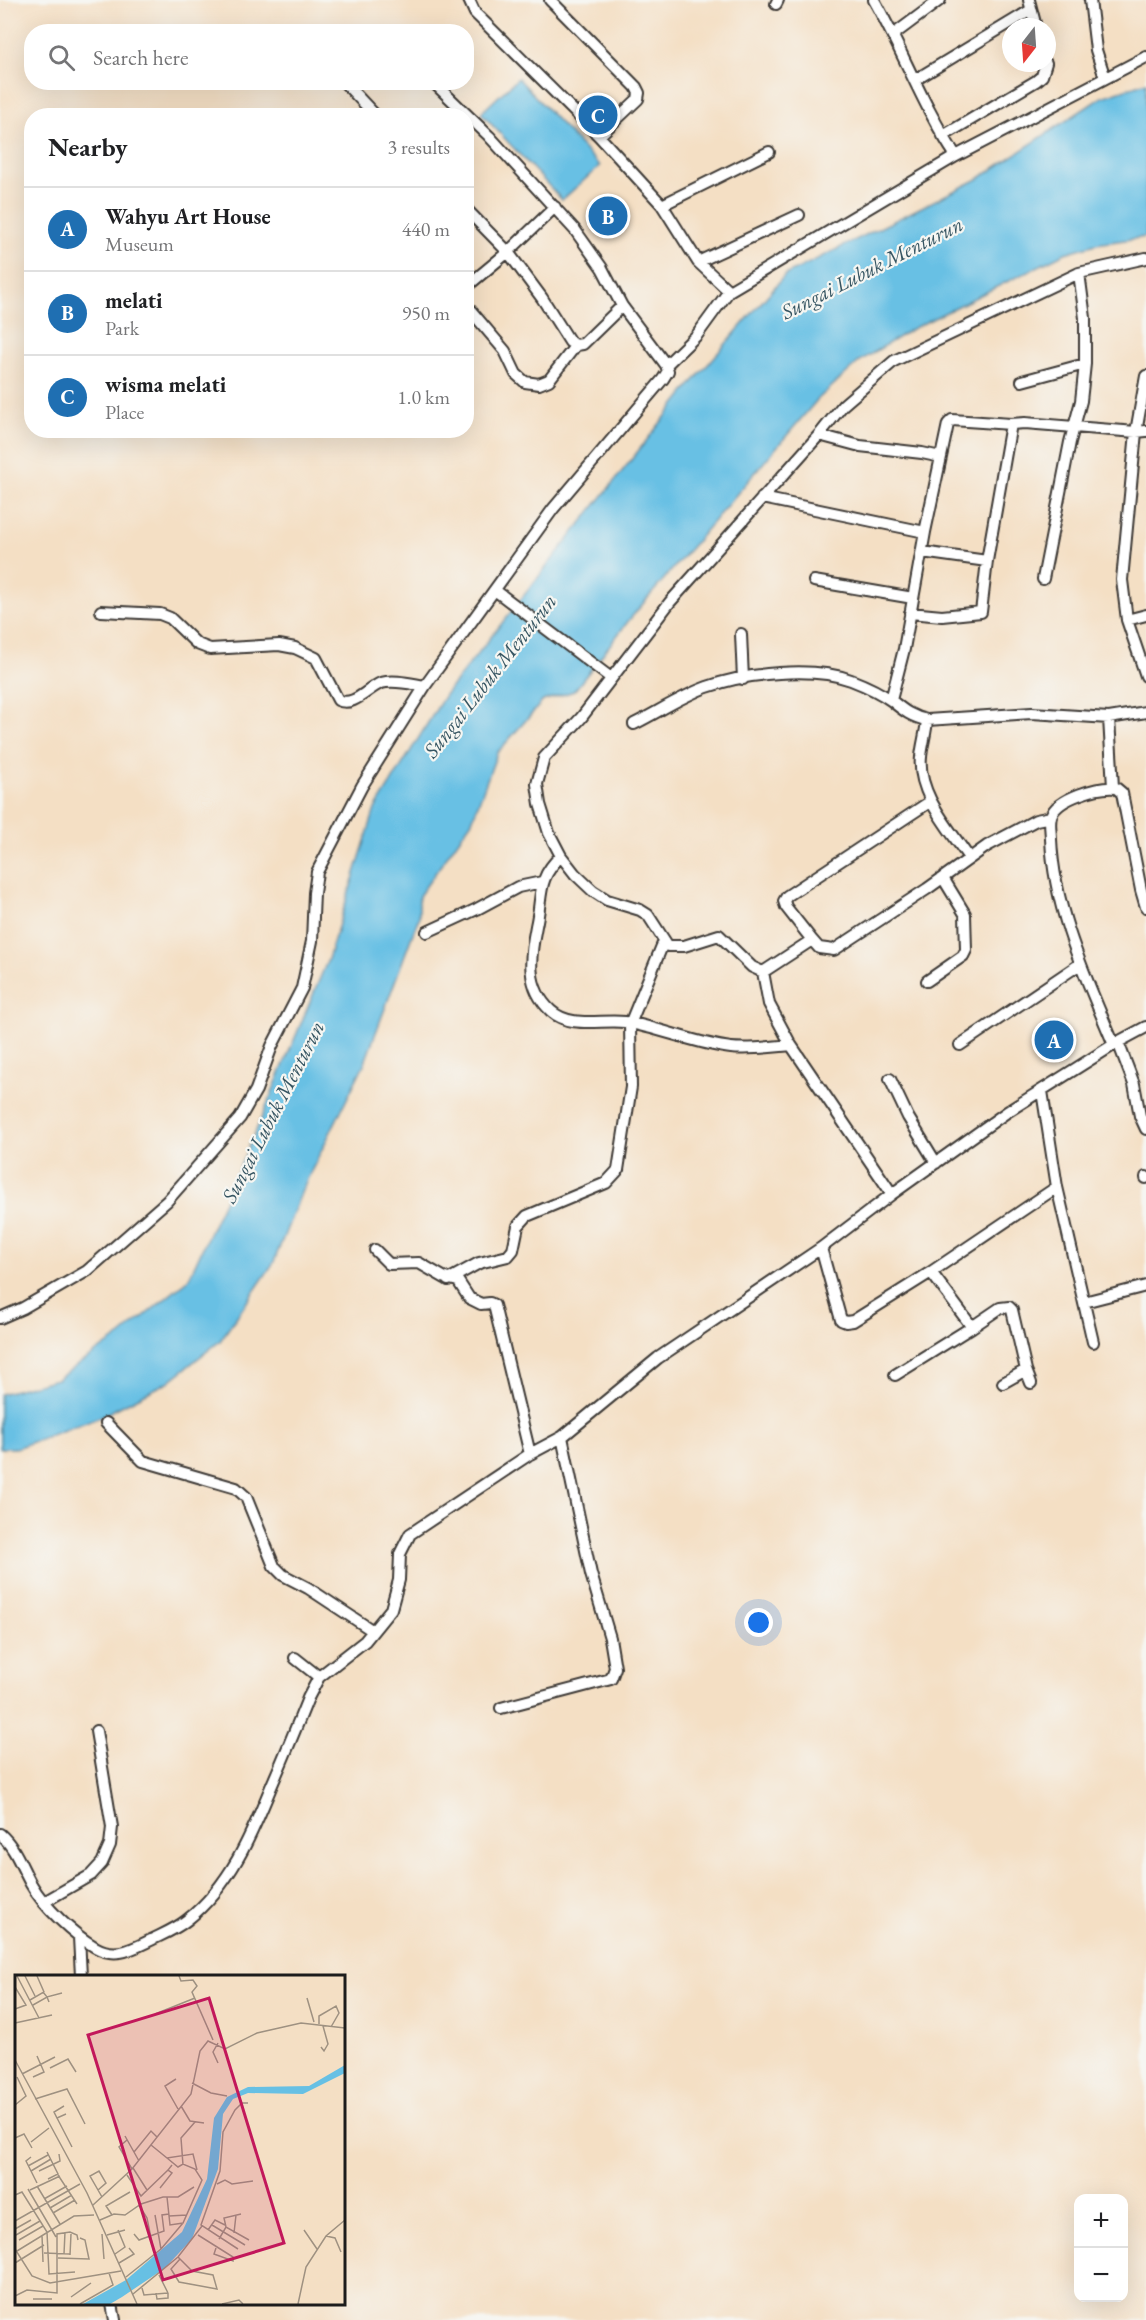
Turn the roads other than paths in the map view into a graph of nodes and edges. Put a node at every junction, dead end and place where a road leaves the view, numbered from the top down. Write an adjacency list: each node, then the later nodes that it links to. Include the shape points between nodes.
1 (469, 0): 17 (street, via 475,13)
2 (550, 0): 17 (street, via 639,93 638,99)
3 (874, 0): 7 (street)
4 (940, 0): 7 (street)
5 (1090, 0): 10 (street, via 1096,50)
6 (1030, 5): 11 (street)
7 (893, 35): 11 (street)
8 (1146, 57): 10 (street)
9 (1043, 72): 18 (street, via 1036,81)
10 (1105, 78): 20 (street)
11 (915, 80): 18 (street)
12 (352, 90): 14 (street)
13 (441, 90): 15 (street)
14 (368, 108)
15 (460, 108)
16 (474, 122): 22 (street)
17 (599, 136): 21 (street)
18 (943, 136): 20 (street)
19 (769, 152): 21 (street)
20 (956, 156): 30 (street)
21 (662, 205): 27 (street)
22 (555, 207): 25 (street); 31 (street, via 602,268)
23 (799, 215): 27 (street)
24 (474, 217): 25 (street)
25 (508, 252): 29 (street); 33 (street, via 570,342)
26 (1146, 258): 28 (street)
27 (698, 262): 30 (street)
28 (1079, 273): 34 (street, via 1085,318); 41 (street, via 894,361 843,405)
29 (474, 280)
30 (729, 291): 35 (street, via 697,335)
31 (622, 306): 33 (street, via 583,344); 35 (street)
32 (474, 314): 33 (street, via 525,382 538,384 549,380)
33 (576, 345)
34 (1085, 364): 37 (street); 39 (street)
35 (666, 365): 49 (street, via 668,371 663,380 553,509)
36 (1146, 376): 40 (street)
37 (1022, 381)
38 (1011, 424): 39 (street); 42 (street, via 952,420); 46 (street)
39 (1073, 427): 40 (street); 47 (street)
40 (1141, 431): 54 (street, via 1122,580)
41 (819, 435): 42 (street, via 860,446); 43 (street)
42 (941, 458): 44 (street)
43 (762, 498): 44 (street); 56 (street)
44 (925, 532): 45 (street)
45 (922, 552): 46 (street); 50 (street)
46 (987, 561): 52 (street, via 981,612 942,616)
47 (1043, 579)
48 (814, 581): 50 (street)
49 (499, 593): 56 (street); 59 (street)
50 (913, 598): 52 (street)
51 (101, 611): 59 (street, via 160,614 170,618 197,644 210,649 279,645 295,648 316,658 341,702 349,703 385,682)
52 (910, 613): 60 (street)
53 (1146, 615): 54 (street)
54 (1127, 620): 57 (street)
55 (741, 633): 58 (street)
56 (608, 676): 68 (street, via 581,718 544,758 537,784 549,833)
57 (1146, 676)
58 (743, 679): 60 (street, via 794,672 823,674 851,680); 64 (street, via 708,686)
59 (425, 686): 96 (street, via 362,786 317,872 312,941 302,988 240,1118 167,1201 87,1271)
60 (891, 700): 63 (street, via 901,711)
61 (1146, 712): 62 (street)
62 (1109, 718): 63 (street, via 1032,713); 65 (street)
63 (927, 720): 66 (street, via 921,764)
64 (634, 724)
65 (1113, 787): 67 (street, via 1063,802); 72 (street, via 1123,796)
66 (931, 801): 69 (street); 74 (street, via 787,896 786,907)
67 (1051, 817): 69 (street, via 1036,819); 76 (street, via 1060,896)
68 (561, 856): 71 (street); 75 (street, via 575,874 606,900 648,915)
69 (969, 858): 70 (street)
70 (943, 878): 74 (street, via 834,950 819,948); 78 (street, via 964,914 966,950)
71 (542, 882): 73 (street, via 518,887); 79 (street, via 530,957 531,975 540,998 567,1020)
72 (1146, 907)
73 (427, 932)
74 (812, 940): 77 (street)
75 (664, 941): 77 (street, via 674,948 719,935 752,967); 79 (street)
76 (1080, 964): 81 (street); 83 (street)
77 (763, 972): 82 (street, via 769,1004)
78 (927, 981)
79 (630, 1023): 82 (street, via 731,1048); 93 (street, via 631,1087 614,1176 606,1183 527,1216 518,1227 508,1256 479,1263)
80 (1146, 1027): 81 (street)
81 (1116, 1044): 85 (street); 86 (street, via 1134,1084)
82 (790, 1045): 89 (street)
83 (960, 1045)
84 (890, 1079): 87 (street)
85 (1042, 1091): 87 (street); 88 (street)
86 (1146, 1130)
87 (936, 1163): 89 (street)
88 (1058, 1187): 92 (street); 95 (street)
89 (892, 1194): 90 (street)
90 (821, 1248): 92 (street, via 841,1320 846,1322); 104 (street, via 658,1358)
91 (375, 1251): 93 (street, via 389,1264 419,1263)
92 (931, 1272): 97 (street)
93 (448, 1280): 105 (street, via 458,1281 475,1302 490,1303 496,1308)
94 (1146, 1286): 95 (street)
95 (1084, 1302): 98 (street)
96 (0, 1318)
97 (972, 1327): 99 (street, via 1009,1306); 100 (street)
98 (1093, 1342)
99 (1026, 1370): 101 (street); 102 (street)
100 (895, 1375)
101 (1003, 1383)
102 (1031, 1383)
103 (106, 1423): 106 (street, via 143,1461 236,1488 250,1505 274,1566)
104 (562, 1437): 105 (street); 109 (street, via 615,1673 611,1679)
105 (530, 1454): 106 (street, via 410,1534 400,1554 399,1580 391,1609)
106 (373, 1631): 108 (street)
107 (295, 1658): 108 (street)
108 (319, 1677): 113 (street, via 253,1832 221,1887 188,1920 125,1953 99,1949)
109 (501, 1708)
110 (96, 1731): 112 (street, via 112,1827 110,1845 91,1875)
111 (0, 1834): 112 (street, via 13,1848)
112 (44, 1902): 113 (street)
113 (79, 1936): 114 (street)
114 (81, 1975)
115 (112, 2305): 116 (street)
116 (115, 2320)

